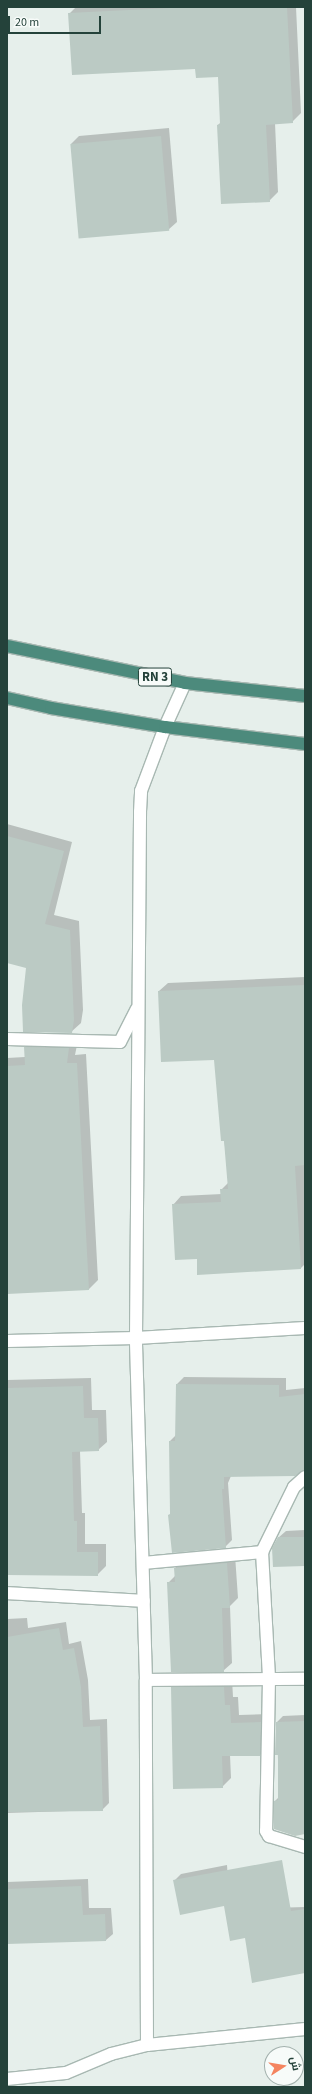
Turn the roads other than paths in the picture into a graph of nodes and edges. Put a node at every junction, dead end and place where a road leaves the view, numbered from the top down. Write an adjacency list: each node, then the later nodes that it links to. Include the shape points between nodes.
1 (7, 646): 2 (highway, RN 3)
2 (185, 683): 3 (highway, RN 3); 5 (street)
3 (305, 696)
4 (7, 698): 5 (highway)
5 (165, 727): 6 (highway); 7 (street, via 140,791)
6 (305, 744)
7 (138, 1006): 8 (street, via 120,1042); 10 (street)
8 (7, 1039)
9 (305, 1328): 10 (street)
10 (136, 1338): 11 (street); 14 (street)
11 (7, 1341)
12 (305, 1477): 13 (street, via 294,1487)
13 (262, 1552): 14 (street); 17 (street)
14 (143, 1563): 16 (street)
15 (7, 1593): 16 (street)
16 (144, 1601): 19 (street)
17 (269, 1679): 18 (street); 19 (street); 20 (street, via 266,1831 269,1836)
18 (305, 1679)
19 (146, 1680): 22 (street)
20 (305, 1847)
21 (305, 2029): 22 (street)
22 (147, 2045): 23 (street, via 111,2054 66,2073)
23 (7, 2079)

